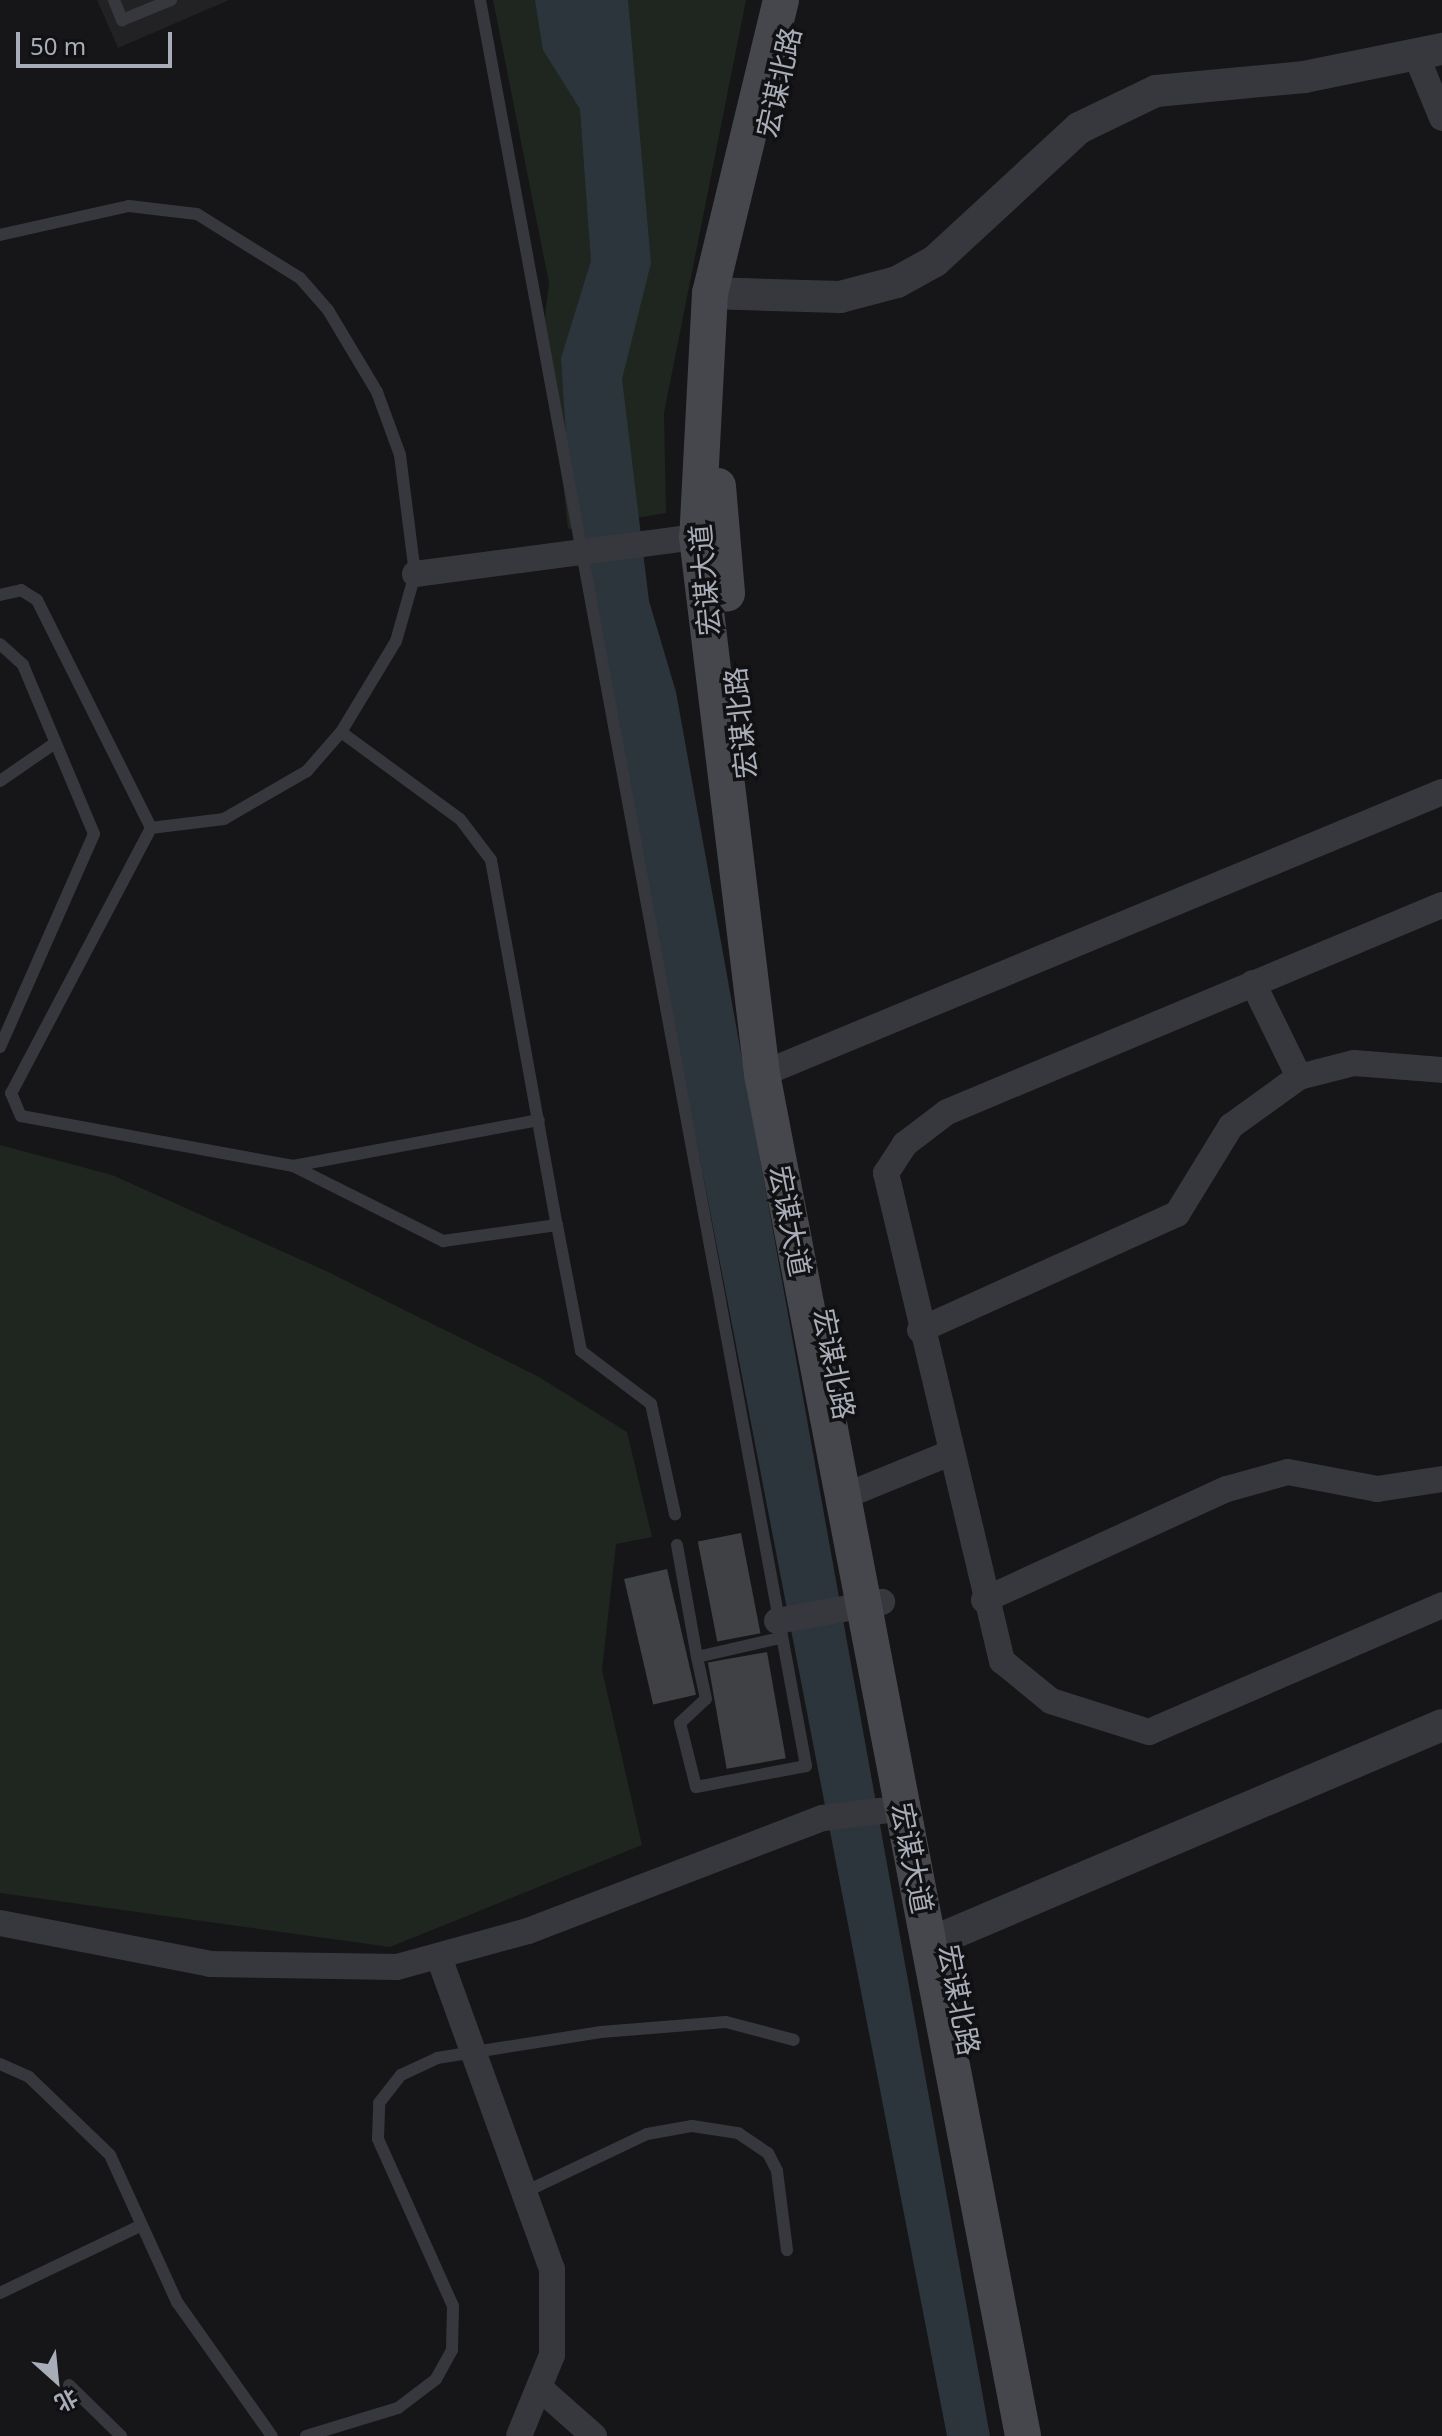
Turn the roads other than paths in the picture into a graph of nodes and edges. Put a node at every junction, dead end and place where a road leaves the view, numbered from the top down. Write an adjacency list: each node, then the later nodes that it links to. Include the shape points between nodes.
1 (114, 0): 2 (lane, via 122,20)
2 (171, 0)
3 (480, 0): 11 (lane)
4 (781, 0): 9 (main road, 宏谋大道)
5 (796, 0): 9 (main road, 宏谋北路)
6 (1429, 52): 7 (street); 9 (street, via 1304,77 1156,91 1079,128 935,261 897,282 840,297)
7 (1442, 118)
8 (0, 235): 12 (lane, via 68,216 169,207 210,221 300,278 345,334 377,392 400,455)
9 (720, 293): 10 (main road, 宏谋大道); 23 (main road, 宏谋北路, via 718,483)
10 (697, 537): 11 (street); 23 (main road, 宏谋大道)
11 (581, 552): 12 (street); 38 (lane)
12 (415, 574): 15 (lane, via 396,641)
13 (0, 595): 19 (lane, via 21,590 37,600)
14 (0, 644): 16 (lane, via 23,665)
15 (341, 732): 19 (lane, via 307,771 224,819); 26 (lane, via 460,819 486,849)
16 (55, 743): 17 (lane); 22 (lane, via 94,834)
17 (0, 781)
18 (1442, 792): 23 (street)
19 (151, 828): 27 (lane, via 11,1101 28,1122)
20 (1442, 905): 21 (street)
21 (1253, 983): 25 (street); 29 (street, via 947,1112 905,1144 886,1173)
22 (0, 1047)
23 (771, 1070): 32 (main road, 宏谋大道)
24 (1442, 1070): 25 (street, via 1366,1063)
25 (1299, 1077): 29 (street, via 1231,1126 1177,1214)
26 (539, 1120): 27 (lane); 28 (lane)
27 (293, 1166): 28 (lane, via 443,1241)
28 (557, 1225): 33 (lane, via 581,1351 651,1404)
29 (920, 1330): 30 (street)
30 (948, 1454): 32 (street); 35 (street)
31 (1442, 1479): 35 (street, via 1377,1489 1288,1472 1227,1489)
32 (853, 1493): 36 (main road, 宏谋大道)
33 (675, 1514)
34 (677, 1545): 39 (lane)
35 (984, 1600): 37 (street, via 1002,1661 1051,1701 1149,1732)
36 (874, 1603): 38 (street); 41 (main road, 宏谋大道); 43 (main road, 宏谋北路)
37 (1442, 1605)
38 (779, 1630): 39 (lane); 39 (lane, via 806,1766 696,1787 680,1723 706,1699)
39 (697, 1657)
40 (1442, 1725): 43 (street)
41 (890, 1808): 43 (main road, 宏谋大道); 44 (street, via 823,1818)
42 (0, 1923): 44 (street, via 264,1970)
43 (939, 1940): 59 (main road, 宏谋大道); 60 (main road, 宏谋北路)
44 (440, 1960): 46 (street)
45 (794, 2040): 46 (lane, via 726,2022)
46 (470, 2052): 48 (street); 56 (lane, via 401,2075 379,2103 376,2123 382,2152 453,2306 456,2338 446,2366 398,2408)
47 (0, 2064): 49 (lane, via 29,2077 110,2155)
48 (527, 2191): 50 (lane, via 647,2134 692,2126 738,2133 768,2153 777,2171); 53 (street, via 555,2294)
49 (140, 2226): 51 (lane); 55 (lane, via 177,2302)
50 (787, 2250)
51 (0, 2293)
52 (69, 2385): 54 (lane)
53 (543, 2391): 57 (street); 58 (street)
54 (121, 2436)
55 (272, 2436)
56 (306, 2436)
57 (519, 2436)
58 (594, 2436)
59 (1023, 2436)
60 (1042, 2436)

